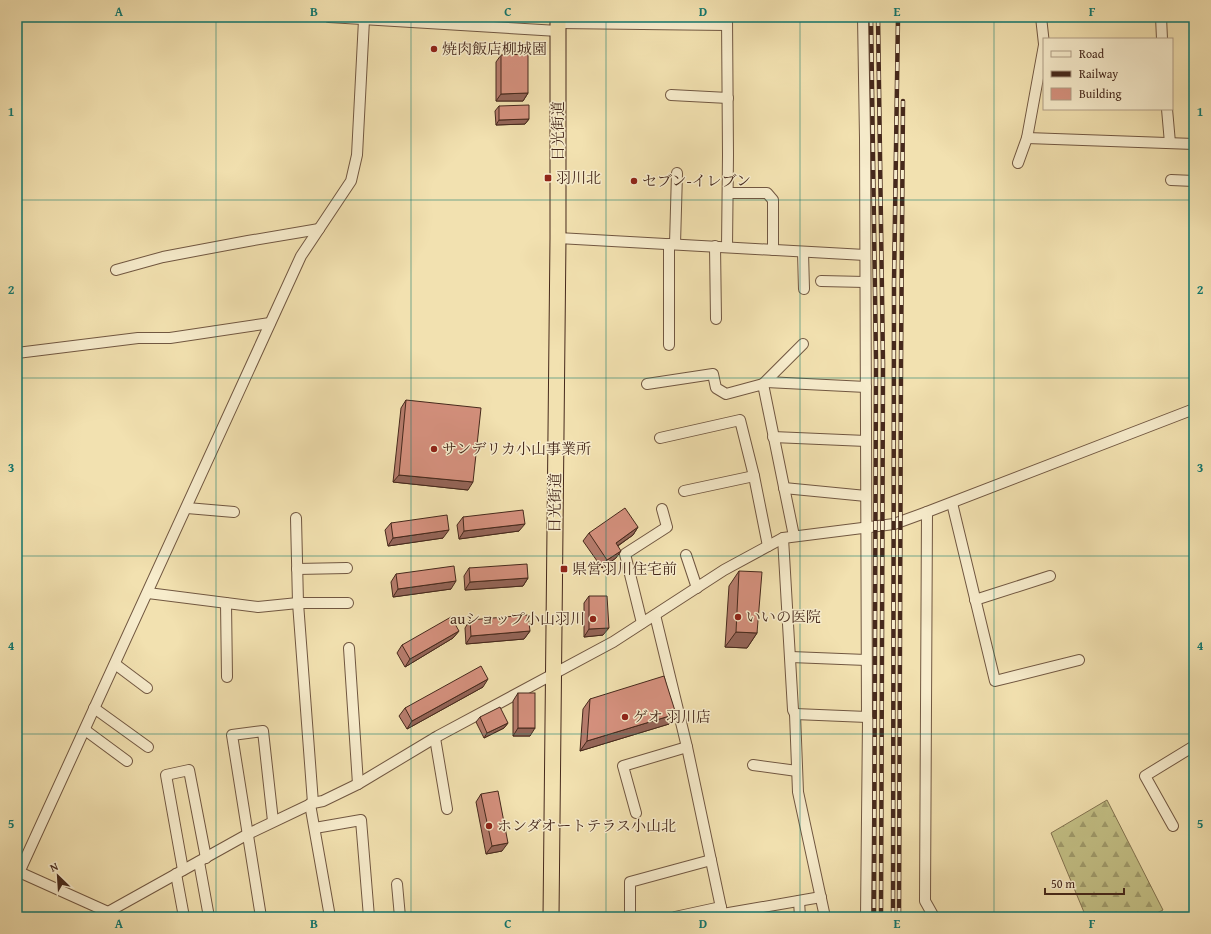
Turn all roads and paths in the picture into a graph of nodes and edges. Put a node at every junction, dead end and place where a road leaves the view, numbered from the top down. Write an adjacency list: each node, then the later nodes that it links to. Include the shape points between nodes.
1 (329, 17): 5 (street)
2 (862, 17): 29 (street)
3 (1041, 17): 8 (street)
4 (1161, 17): 9 (street)
5 (362, 19): 7 (street); 22 (street, via 357,155 351,181)
6 (727, 21): 7 (street); 12 (street)
7 (558, 24): 23 (highway, 日光街道)
8 (1043, 38)
9 (1162, 38)
10 (1043, 50): 14 (street)
11 (671, 95): 12 (street)
12 (728, 98): 21 (street)
13 (1167, 110): 15 (street)
14 (1027, 138): 15 (street); 17 (street)
15 (1170, 143): 16 (street)
16 (1194, 144)
17 (1018, 163)
18 (677, 173): 24 (street)
19 (1172, 180): 20 (street)
20 (1194, 181)
21 (728, 193): 26 (street); 27 (street, via 767,193 773,200)
22 (319, 229): 30 (street, via 163,257); 35 (street, via 301,256)
23 (558, 238): 24 (street); 77 (highway, 日光街道)
24 (672, 244): 25 (street); 37 (street)
25 (715, 246): 26 (street); 34 (street)
26 (727, 247): 27 (street)
27 (773, 250): 28 (street)
28 (803, 252): 29 (street); 33 (street)
29 (864, 255): 32 (street)
30 (116, 270)
31 (821, 281): 32 (street)
32 (865, 282): 41 (street)
33 (804, 289)
34 (716, 319)
35 (270, 323): 38 (street, via 170,338 138,338); 51 (street)
36 (803, 344): 39 (street)
37 (668, 345)
38 (17, 353)
39 (764, 383): 40 (street, via 726,394 716,388 713,374); 41 (street); 43 (street)
40 (647, 384)
41 (866, 387): 45 (street)
42 (1194, 409): 50 (street)
43 (773, 437): 45 (street); 47 (street)
44 (660, 438): 46 (street, via 740,420)
45 (866, 441): 49 (street)
46 (754, 476): 48 (street); 59 (street)
47 (784, 488): 49 (street); 57 (street)
48 (684, 490)
49 (866, 496): 56 (street)
50 (952, 503): 54 (street); 66 (street)
51 (187, 508): 53 (street); 65 (street)
52 (662, 509): 71 (street, via 667,527 625,554)
53 (234, 512)
54 (927, 512): 56 (street, via 894,524); 106 (street)
55 (296, 518): 62 (street)
56 (866, 528): 57 (street); 74 (street)
57 (794, 536): 58 (street)
58 (783, 538): 59 (street); 73 (street)
59 (768, 546): 64 (street)
60 (686, 555): 64 (street)
61 (347, 568): 62 (street)
62 (297, 569): 68 (street)
63 (1050, 576): 66 (street)
64 (697, 588): 70 (street)
65 (148, 594): 67 (street); 76 (street)
66 (975, 600): 75 (street, via 995,681)
67 (226, 603): 68 (street, via 258,607); 78 (street)
68 (298, 603): 69 (street); 92 (street)
69 (348, 603)
70 (655, 615): 71 (street); 87 (street)
71 (642, 623): 77 (street, via 613,642)
72 (348, 648): 91 (street)
73 (791, 657): 74 (street); 81 (street)
74 (866, 660): 82 (street)
75 (1079, 660)
76 (115, 664): 79 (street); 80 (street)
77 (554, 673): 84 (street); 115 (highway, 日光街道)
78 (227, 677)
79 (147, 688)
80 (94, 708): 83 (street); 86 (street)
81 (795, 714): 82 (street); 90 (street)
82 (866, 717): 120 (street)
83 (85, 730): 88 (street); 102 (street)
84 (435, 738): 91 (street); 93 (street)
85 (1194, 746): 96 (street, via 1145,776)
86 (148, 747)
87 (687, 747): 94 (street, via 623,766); 100 (street)
88 (127, 761)
89 (753, 765): 90 (street)
90 (797, 771): 104 (street, via 798,792)
91 (358, 784): 92 (street, via 323,801)
92 (311, 803): 95 (street); 97 (street)
93 (447, 809)
94 (636, 813)
95 (273, 821): 98 (street); 98 (street, via 262,731 232,735)
96 (1173, 826)
97 (315, 828): 112 (street); 113 (street, via 360,820)
98 (248, 834): 99 (street); 111 (street)
99 (203, 860): 101 (street); 101 (street, via 189,770 166,775); 110 (street)
100 (711, 860): 107 (street); 116 (street, via 630,882)
101 (180, 872): 108 (street); 109 (street)
102 (18, 875): 108 (street)
103 (397, 884): 114 (street)
104 (821, 897): 105 (street); 119 (street)
105 (799, 901): 107 (street); 118 (street)
106 (925, 901): 121 (street); 122 (street)
107 (722, 913): 117 (street)
108 (108, 914)
109 (184, 917)
110 (209, 917)
111 (261, 917)
112 (330, 917)
113 (369, 917)
114 (400, 917)
115 (551, 917)
116 (630, 917)
117 (675, 917)
118 (800, 917)
119 (825, 917)
120 (866, 917)
121 (925, 917)
122 (934, 917)

